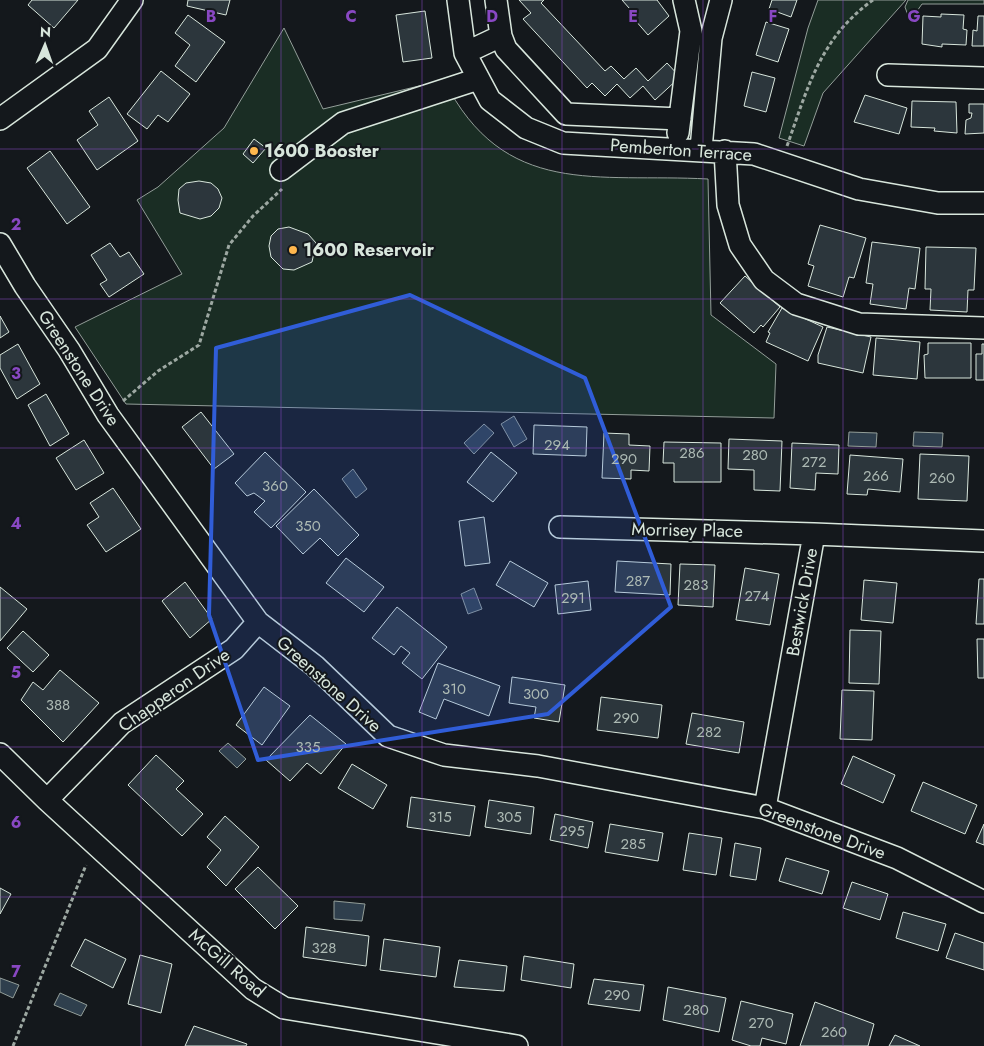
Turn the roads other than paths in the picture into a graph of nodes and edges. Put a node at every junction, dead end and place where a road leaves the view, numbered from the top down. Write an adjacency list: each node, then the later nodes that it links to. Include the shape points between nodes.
1 (132, 0): 11 (street, via 97,49)
2 (458, 0): 7 (street, Pemberton Terrace)
3 (496, 0): 6 (street)
4 (684, 0): 12 (street, via 690,31)
5 (721, 0): 14 (street, via 712,38)
6 (501, 36): 7 (street); 12 (street, via 506,49 566,114)
7 (465, 54): 9 (street, Pemberton Terrace)
8 (888, 75): 10 (street)
9 (478, 78): 13 (street, Pemberton Terrace, via 490,100 526,128 563,143); 16 (street, via 343,123)
10 (984, 78)
11 (0, 119)
12 (680, 119): 13 (street)
13 (676, 148): 14 (street, Pemberton Terrace)
14 (701, 150): 15 (street, Pemberton Terrace)
15 (726, 151): 17 (street, Pemberton Terrace, via 754,154 859,189 938,203); 19 (street, via 728,206 740,245 764,280 796,304 859,324)
16 (282, 170)
17 (984, 203)
18 (0, 244): 23 (street, Greenstone Drive, via 108,415)
19 (984, 328)
20 (560, 527): 21 (street, Morrisey Place)
21 (814, 534): 22 (street, Bestwick Drive); 26 (street, Bestwick Drive)
22 (984, 541)
23 (258, 622): 25 (street, Chapperon Drive, via 234,649 122,722); 26 (street, Greenstone Drive, via 315,666 388,736 444,755 538,766)
24 (0, 754): 25 (street, McGill Road)
25 (47, 800): 28 (street, McGill Road, via 253,989 284,1008)
26 (766, 808): 27 (street, Greenstone Drive, via 897,858)
27 (984, 902)
28 (517, 1046)

